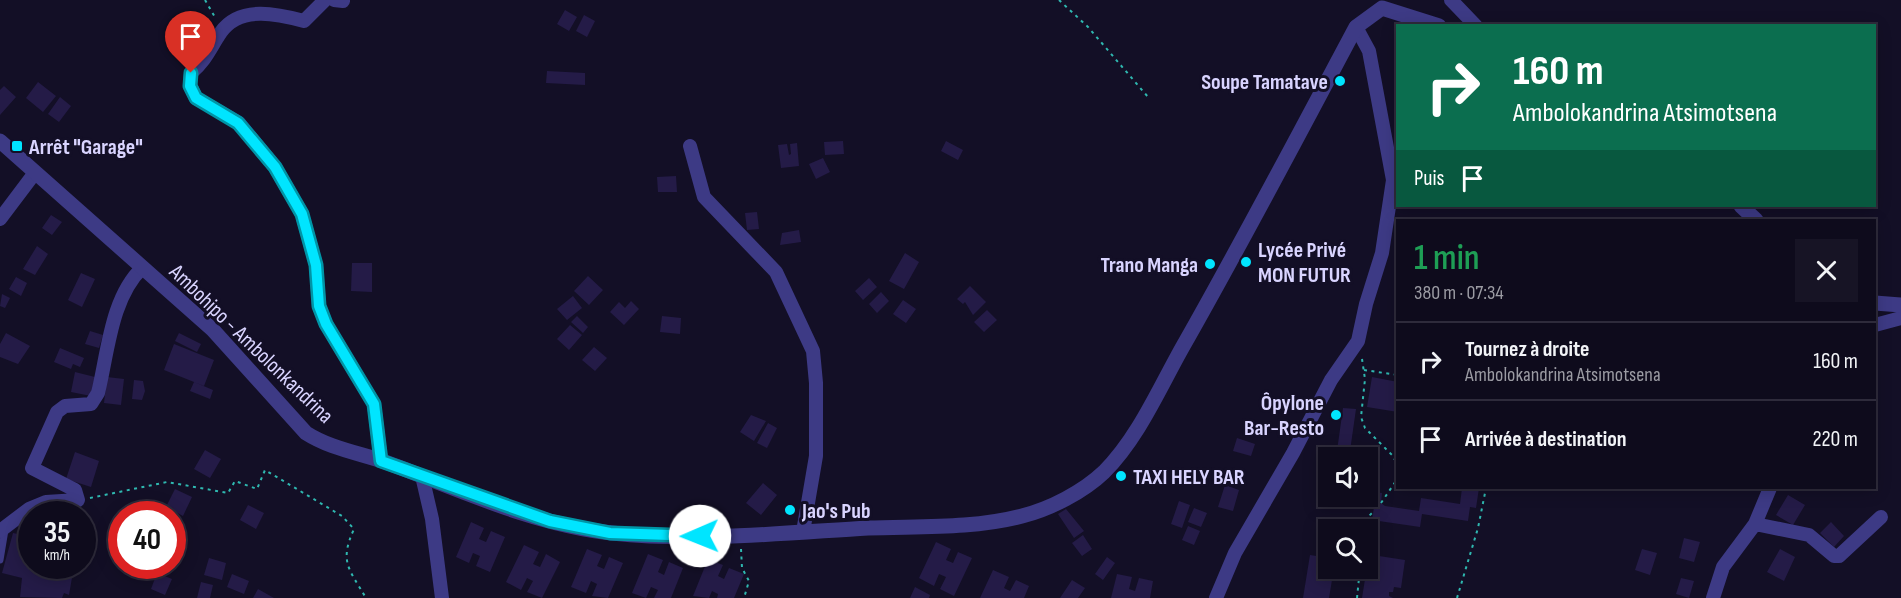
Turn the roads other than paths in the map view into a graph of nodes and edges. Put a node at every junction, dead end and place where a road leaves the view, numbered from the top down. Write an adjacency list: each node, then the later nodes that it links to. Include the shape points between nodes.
1 (325, 0): 20 (street, via 304,21 272,12 244,16 222,30 206,60 191,73 190,86 196,98 238,123 275,167 302,214 316,265 319,306 374,404)
2 (334, 0): 4 (street)
3 (1451, 0): 7 (street)
4 (343, 1)
5 (1378, 4): 6 (street); 8 (street, Ambohipo - Ambolonkandrina)
6 (1433, 24)
7 (1474, 24)
8 (1356, 27): 26 (street, Ambohipo - Ambolonkandrina, via 1249,230 1134,432 1104,471 1088,485 1022,517); 29 (street, via 1369,51 1393,180 1382,253 1358,341 1331,380 1235,552)
9 (0, 141): 11 (street, Ambohipo - Ambolonkandrina)
10 (690, 146): 26 (street, via 704,197 776,272 813,351 816,456)
11 (34, 174): 13 (street); 15 (street, Ambohipo - Ambolonkandrina)
12 (1742, 207): 14 (street)
13 (0, 219)
14 (1755, 219)
15 (142, 268): 20 (street, Ambohipo - Ambolonkandrina, via 213,330 306,433 322,443); 25 (street, via 121,297 98,393 91,404 65,406 57,411 32,468 75,490 78,500 46,502 29,509)
16 (1876, 303): 17 (street)
17 (1901, 305)
18 (1901, 318): 19 (street)
19 (1876, 325)
20 (381, 461): 21 (street, Ambohipo - Ambolonkandrina)
21 (422, 476): 26 (street, Ambohipo - Ambolonkandrina, via 550,521 610,533 663,536); 28 (street)
22 (1770, 489): 24 (street)
23 (1881, 517): 24 (street, via 1839,556 1809,535)
24 (1755, 524): 30 (street, via 1723,567)
25 (3, 530): 27 (lane)
26 (803, 532)
27 (0, 560)
28 (442, 598)
29 (1216, 598)
30 (1713, 598)

